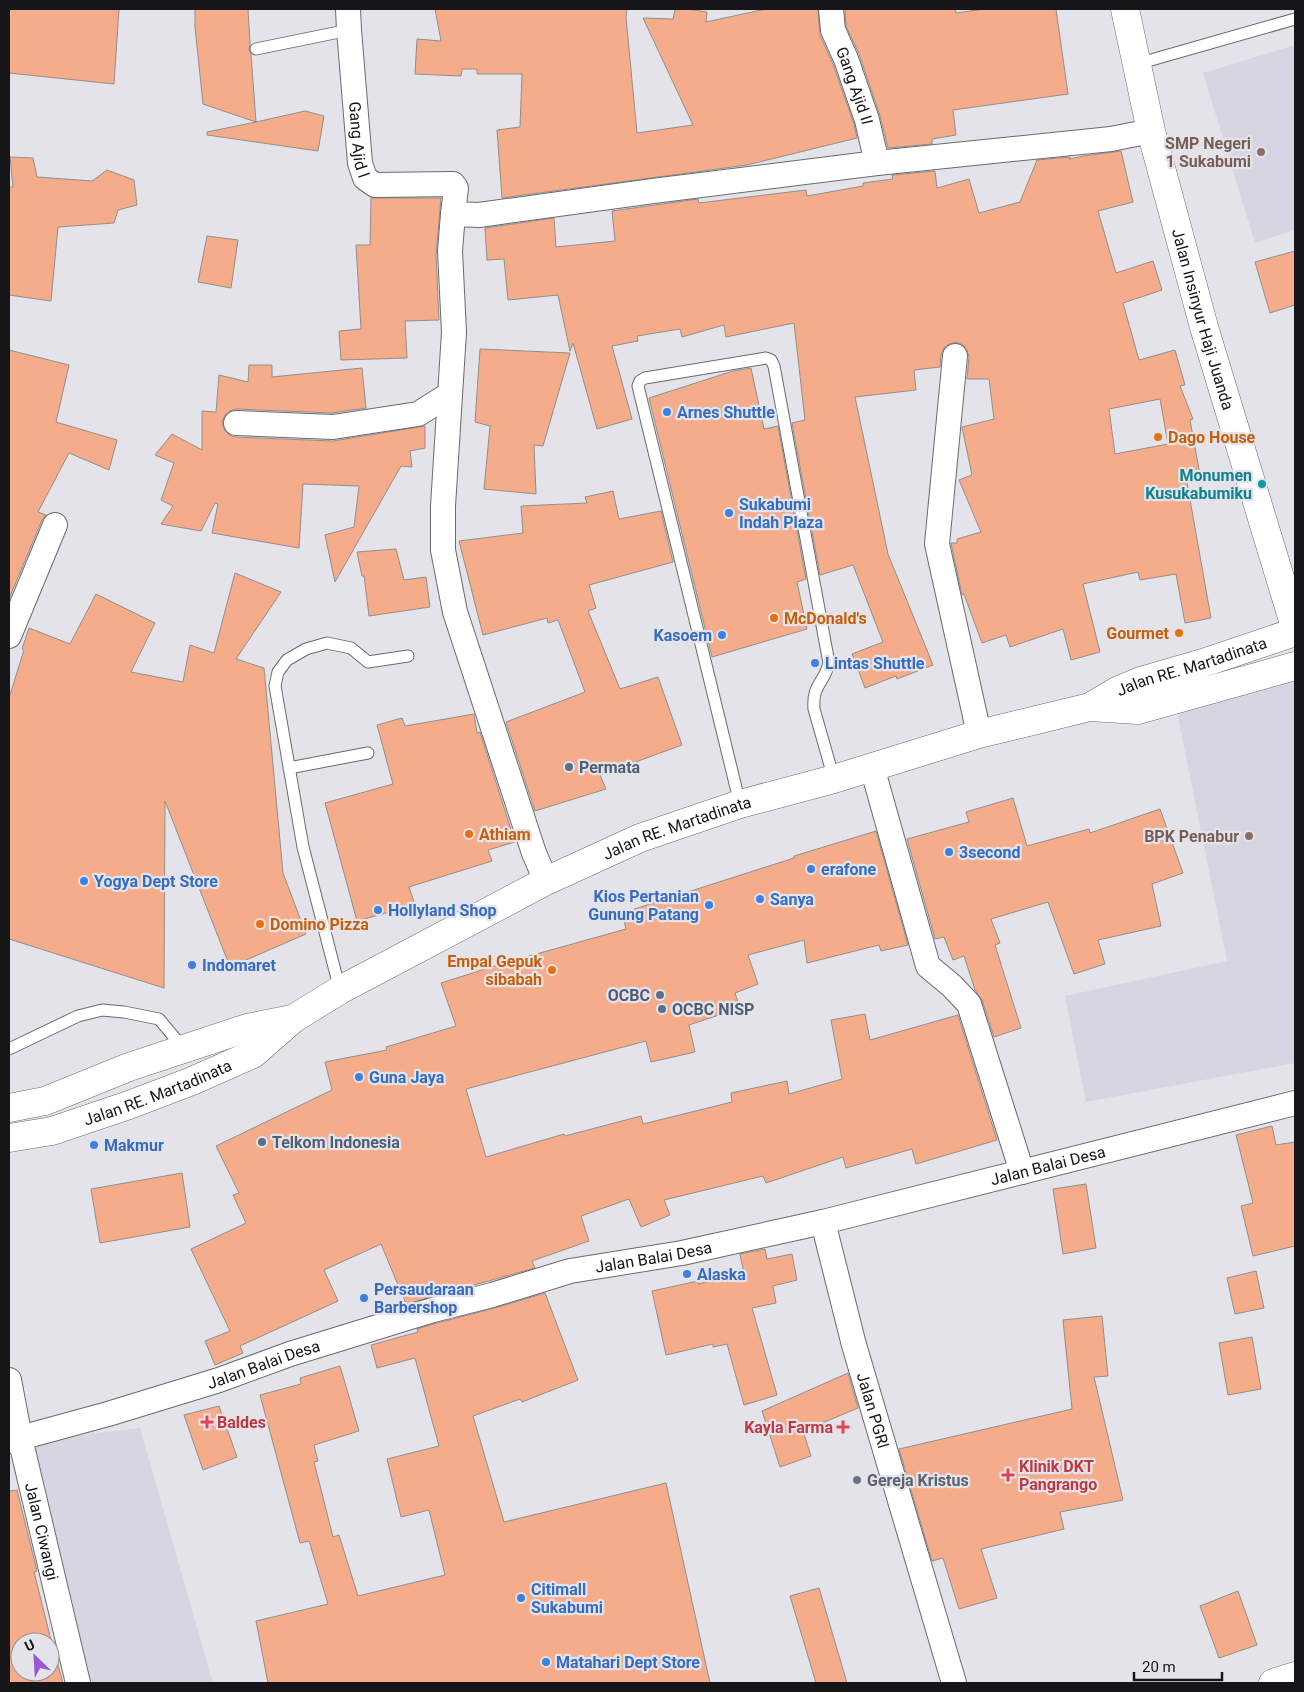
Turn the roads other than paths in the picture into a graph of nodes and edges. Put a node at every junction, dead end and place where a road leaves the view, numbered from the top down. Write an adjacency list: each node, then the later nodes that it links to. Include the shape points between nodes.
1 (831, 9): 8 (street, Gang Ajid II, via 832,30 846,59 867,120)
2 (1125, 9): 6 (main road, Jalan Insinyur Haji Juanda)
3 (349, 19): 5 (lane); 9 (street, Gang Ajid l, via 360,163 365,178 375,185 453,184 456,188)
4 (1295, 19): 6 (lane)
5 (256, 50)
6 (1137, 64): 7 (main road, Jalan Insinyur Haji Juanda)
7 (1151, 131): 8 (street, via 1111,139); 14 (main road, Jalan Insinyur Haji Juanda, via 1204,326)
8 (877, 163): 9 (street, via 479,215)
9 (453, 214): 11 (street, via 450,250 454,332)
10 (955, 356): 20 (street, via 937,544)
11 (450, 394): 12 (street, via 418,414 333,426); 26 (street, via 443,509 443,550 448,580 461,631)
12 (236, 423)
13 (55, 525): 16 (street)
14 (1295, 627)
15 (1295, 632): 19 (main road, Jalan RE. Martadinata, via 1141,681)
16 (9, 636)
17 (408, 656): 23 (lane, via 368,662 351,648 327,643 287,660 278,672 275,686)
18 (1295, 666): 19 (main road, Jalan RE. Martadinata, via 1138,710)
19 (1090, 707): 20 (main road, Jalan RE. Martadinata)
20 (979, 734): 22 (main road, Jalan RE. Martadinata)
21 (368, 753): 23 (lane)
22 (872, 767): 24 (main road, Jalan RE. Martadinata); 34 (street, via 928,966 969,1004)
23 (289, 768): 27 (lane, via 303,847)
24 (834, 779): 25 (main road, Jalan RE. Martadinata); 25 (lane, via 813,698 830,663 774,366 766,358 645,378 638,386)
25 (740, 804): 26 (main road, Jalan RE. Martadinata, via 640,838)
26 (546, 882): 27 (main road, Jalan RE. Martadinata)
27 (340, 990): 28 (main road, Jalan RE. Martadinata)
28 (293, 1019): 30 (main road, Jalan RE. Martadinata, via 246,1028); 33 (main road, Jalan RE. Martadinata, via 253,1054 192,1082 52,1131)
29 (9, 1049): 30 (lane, via 78,1016 102,1010 159,1019)
30 (184, 1049): 32 (main road, Jalan RE. Martadinata, via 45,1101)
31 (1295, 1103): 34 (street, Jalan Balai Desa)
32 (9, 1108)
33 (9, 1138)
34 (1022, 1172): 35 (street, Jalan Balai Desa)
35 (823, 1222): 37 (street, Jalan Balai Desa, via 682,1253 570,1271 404,1318 219,1380); 40 (street, Jalan PGRI, via 854,1345)
36 (9, 1380): 37 (street, Jalan Ciwangi)
37 (14, 1440): 39 (street, Jalan Ciwangi)
38 (1295, 1676): 41 (main road)
39 (78, 1683)
40 (954, 1683)
41 (1273, 1683)

